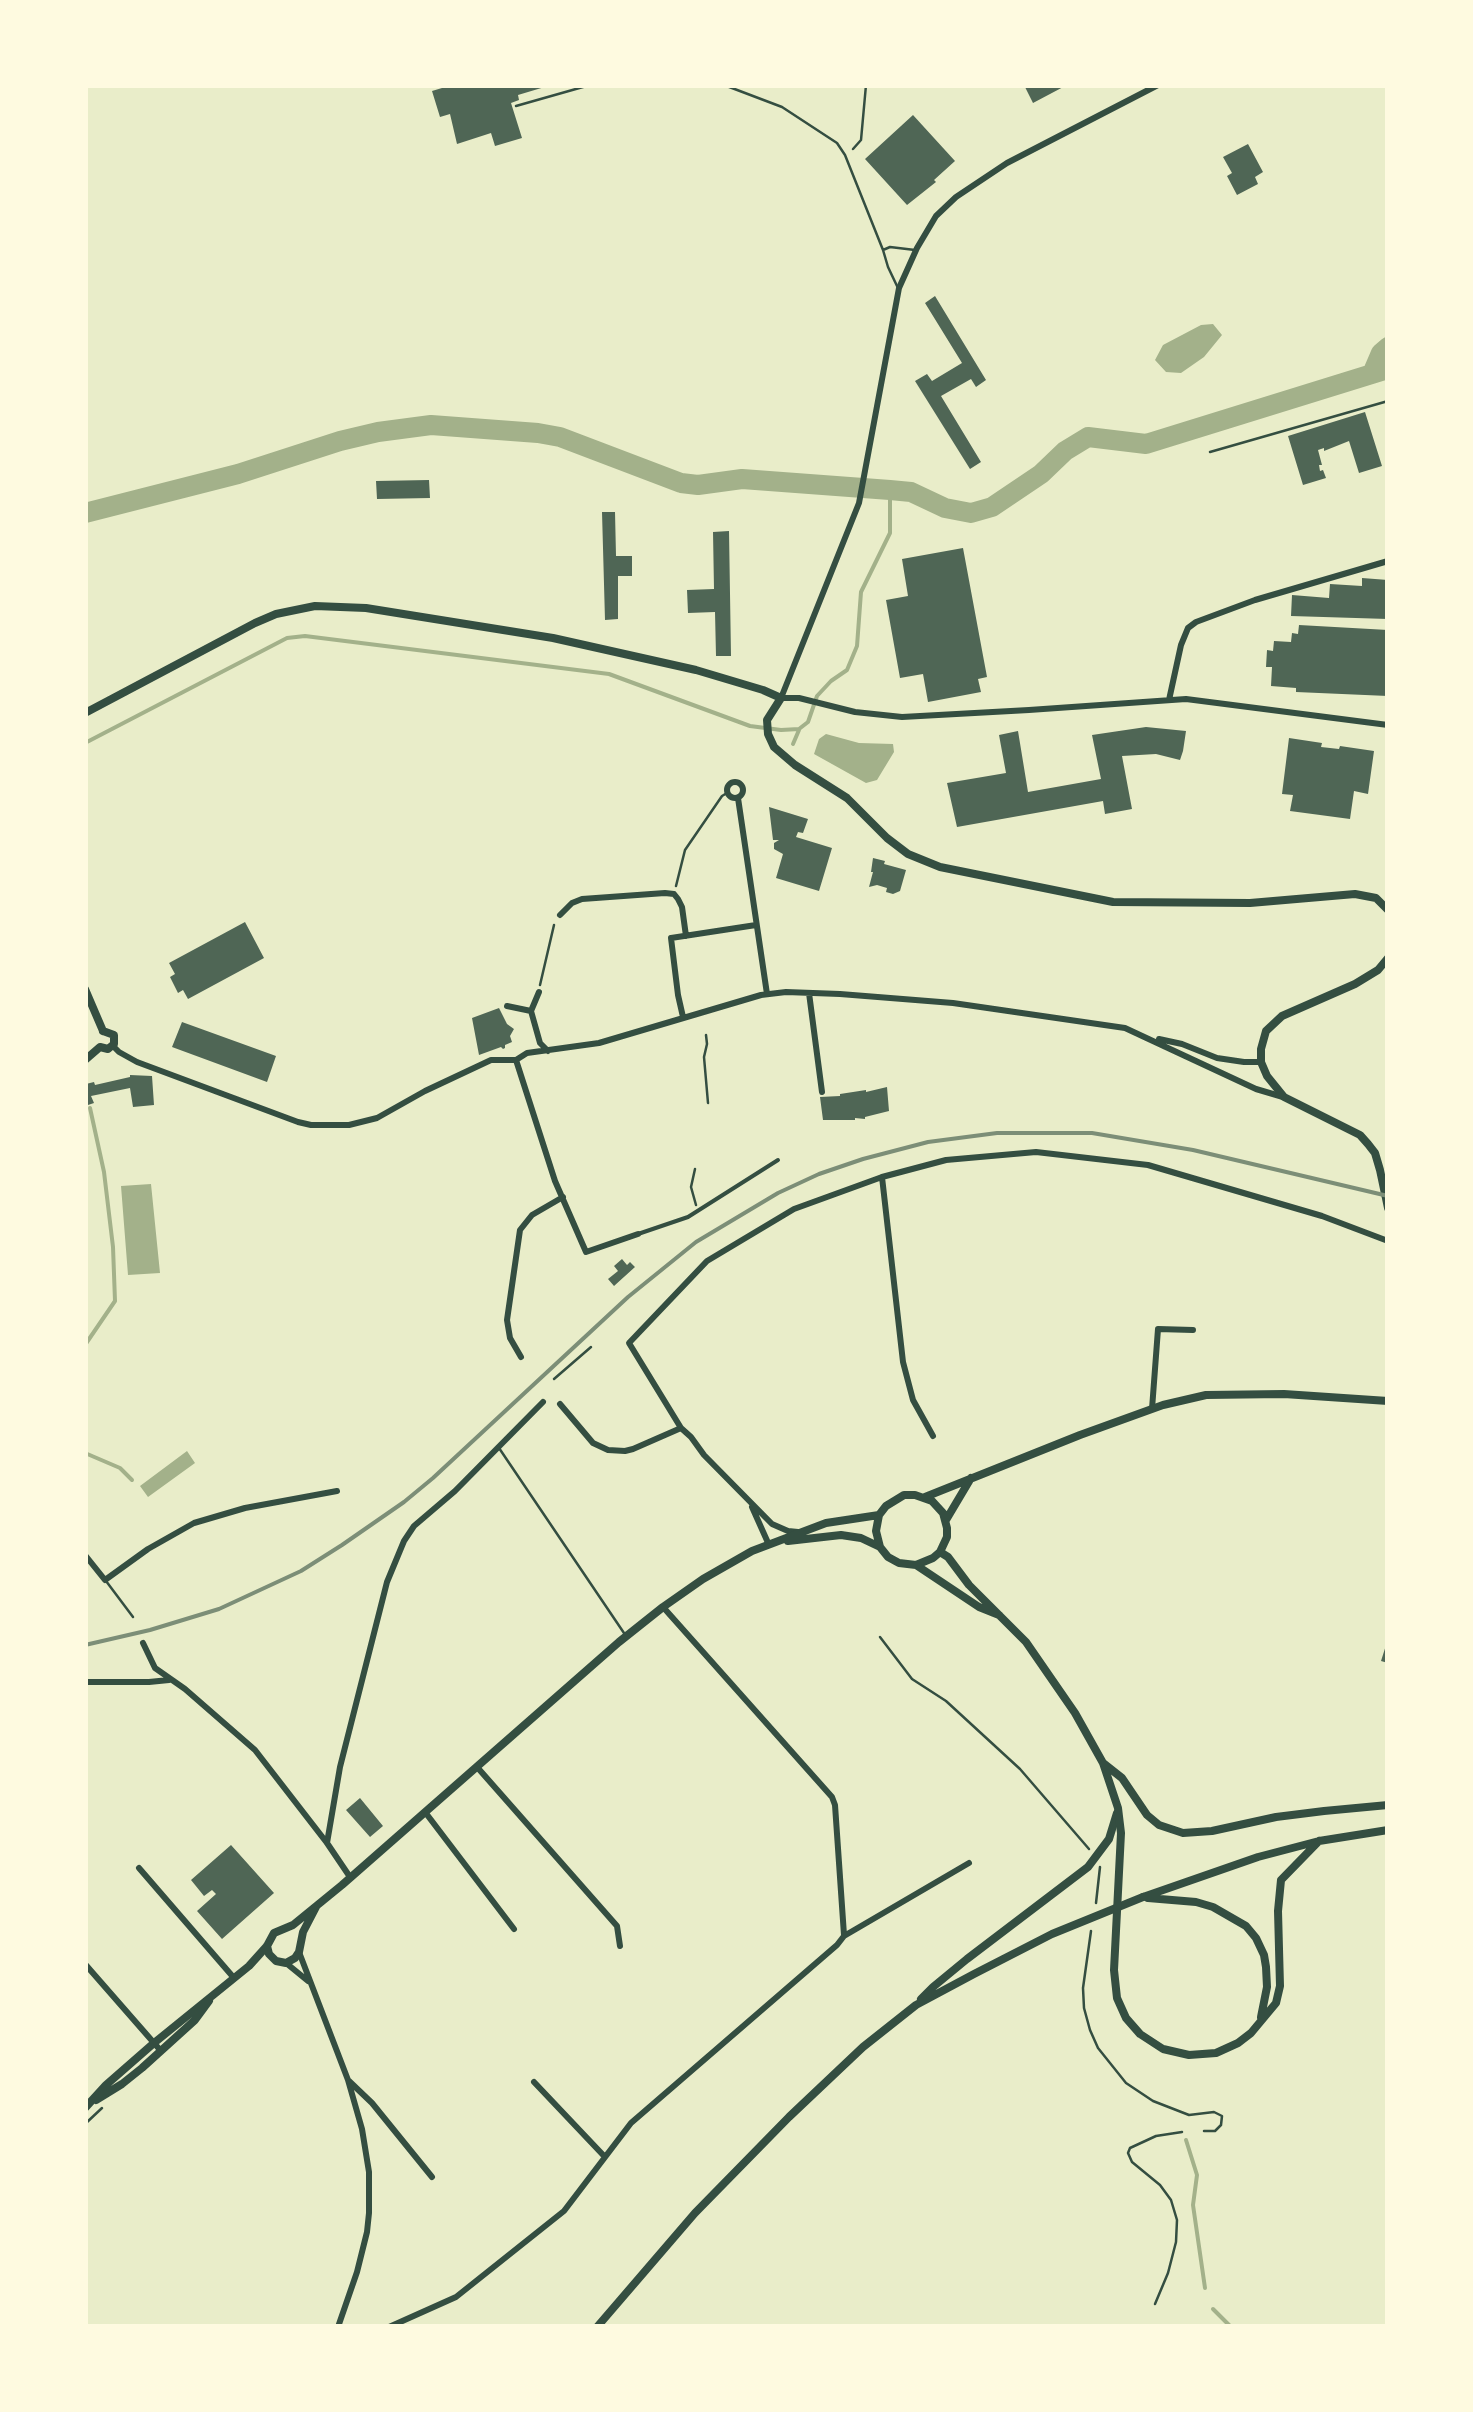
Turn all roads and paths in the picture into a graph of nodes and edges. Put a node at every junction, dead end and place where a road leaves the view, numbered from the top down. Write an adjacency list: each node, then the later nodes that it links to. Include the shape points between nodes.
1 (590, 85): 5 (lane)
2 (724, 85): 7 (lane, via 782,107 837,143)
3 (866, 85): 6 (path, via 861,140)
4 (1158, 85): 8 (street, via 956,196)
5 (516, 106)
6 (853, 149)
7 (884, 250): 8 (lane); 9 (lane)
8 (916, 250): 9 (street)
9 (899, 288): 13 (street, via 859,503)
10 (1388, 401): 11 (path)
11 (1210, 452)
12 (1388, 561): 14 (street, via 1196,622 1188,628)
13 (780, 698): 14 (street, via 876,716); 15 (main road, via 696,670 553,638 315,606 255,623); 20 (main road, via 767,720 774,748 847,798 908,854 940,867 1113,902 1250,903 1354,894 1376,898)
14 (1169, 700): 16 (street)
15 (85, 713)
16 (1388, 726)
17 (727, 793): 18 (street); 18 (street, via 728,785 739,783); 19 (path, via 685,850)
18 (738, 798): 22 (street)
19 (674, 894): 21 (street, via 582,899); 23 (street)
20 (1388, 910)
21 (560, 915): 26 (path)
22 (756, 925): 23 (street); 28 (street)
23 (686, 936): 31 (street, via 671,938)
24 (1388, 958): 40 (main road, via 1354,984 1273,1023 1263,1039)
25 (85, 989): 32 (main road)
26 (539, 992): 30 (street)
27 (809, 993): 28 (street); 34 (street, via 954,1003 1099,1023); 41 (street)
28 (764, 995): 31 (street)
29 (507, 1006): 30 (street)
30 (531, 1012): 37 (street)
31 (683, 1017): 37 (street)
32 (103, 1032): 35 (main road, via 114,1035); 36 (main road)
33 (706, 1035): 43 (path)
34 (1148, 1037): 40 (street, via 1217,1058); 42 (street)
35 (113, 1046): 36 (main road); 39 (street, via 129,1059 225,1096 326,1126 377,1118 472,1068)
36 (100, 1047): 38 (main road)
37 (548, 1051): 39 (street)
38 (85, 1060)
39 (516, 1060): 47 (street)
40 (1262, 1062): 42 (main road)
41 (822, 1092)
42 (1284, 1097): 48 (main road, via 1360,1136 1374,1153)
43 (708, 1102)
44 (778, 1160): 49 (street)
45 (695, 1169): 49 (path)
46 (882, 1177): 51 (street, via 984,1155 1115,1160); 60 (street, via 794,1208 707,1261 630,1343); 61 (street, via 903,1362 913,1400)
47 (563, 1198): 50 (street, via 586,1252); 54 (street, via 520,1230 507,1326)
48 (1388, 1208)
49 (697, 1211): 50 (street)
50 (638, 1234)
51 (1388, 1240)
52 (1193, 1330): 59 (street, via 1158,1329)
53 (592, 1347): 55 (path)
54 (520, 1357)
55 (554, 1379)
56 (1388, 1401): 59 (main road, via 1206,1395)
57 (543, 1402): 62 (street)
58 (560, 1404): 60 (street, via 593,1443 616,1452)
59 (1152, 1410): 63 (main road)
60 (680, 1428): 66 (street)
61 (933, 1436)
62 (498, 1446): 80 (lane); 92 (street, via 414,1526 394,1562)
63 (970, 1478): 65 (main road); 68 (main road)
64 (337, 1491): 76 (street, via 194,1523)
65 (926, 1497): 67 (main road, via 904,1495); 68 (main road)
66 (752, 1506): 69 (street, via 780,1529); 71 (street)
67 (880, 1515): 69 (main road); 72 (main road)
68 (946, 1520): 73 (main road)
69 (800, 1532): 70 (main road)
70 (783, 1541): 71 (main road); 72 (main road, via 841,1535)
71 (769, 1545): 77 (main road)
72 (880, 1547): 75 (main road, via 898,1563)
73 (940, 1552): 75 (main road); 79 (main road)
74 (85, 1556): 76 (street)
75 (916, 1565): 79 (main road)
76 (104, 1580): 78 (lane)
77 (663, 1607): 80 (main road); 103 (street, via 834,1800)
78 (133, 1616)
79 (1001, 1616): 85 (main road, via 1044,1666)
80 (626, 1636): 86 (main road)
81 (880, 1637): 93 (path, via 912,1679 1020,1769)
82 (144, 1643): 83 (street, via 154,1668)
83 (170, 1679): 84 (street); 92 (street, via 255,1750)
84 (85, 1682)
85 (1103, 1764): 87 (main road, via 1122,1778 1146,1815 1182,1833); 88 (main road)
86 (476, 1767): 89 (main road); 106 (street, via 617,1926)
87 (1388, 1805)
88 (1118, 1808): 93 (main road); 114 (main road, via 1122,1860 1114,1970 1126,2018 1163,2048 1189,2055 1238,2043)
89 (425, 1812): 96 (main road); 102 (street)
90 (1388, 1830): 91 (main road)
91 (1319, 1842): 97 (main road); 114 (main road, via 1281,1880 1280,1986)
92 (327, 1843): 96 (street)
93 (1098, 1856): 98 (path); 113 (main road)
94 (969, 1863): 103 (street)
95 (139, 1868): 111 (street)
96 (350, 1877): 99 (main road)
97 (1143, 1897): 113 (main road, via 1052,1934); 114 (main road, via 1213,1906 1246,1926 1266,1967)
98 (1096, 1904)
99 (317, 1906): 101 (main road); 104 (main road)
100 (1093, 1920): 119 (path, via 1083,1988 1098,2048 1126,2082 1153,2101 1190,2115 1222,2116 1215,2131)
101 (283, 1930): 104 (main road); 105 (main road)
102 (514, 1930)
103 (844, 1936): 121 (street, via 631,2123)
104 (300, 1941): 107 (main road)
105 (267, 1946): 108 (main road); 110 (main road)
106 (620, 1946)
107 (300, 1952): 108 (main road); 112 (street)
108 (281, 1962): 110 (main road); 112 (street)
109 (85, 1964): 115 (street)
110 (249, 1966): 111 (main road)
111 (234, 1978): 115 (main road)
112 (309, 1982): 116 (street)
113 (916, 2005): 126 (main road, via 863,2047 694,2213)
114 (1260, 2022)
115 (158, 2047): 118 (main road, via 122,2084)
116 (348, 2080): 122 (street); 124 (street, via 367,2154 370,2213)
117 (534, 2082): 121 (street)
118 (86, 2106)
119 (1204, 2131)
120 (1182, 2132): 123 (path, via 1156,2136 1128,2153 1171,2200 1176,2220 1176,2242)
121 (605, 2157): 125 (street, via 564,2211 487,2273 456,2297)
122 (432, 2176)
123 (1155, 2304)
124 (338, 2327)
125 (388, 2327)
126 (598, 2327)

